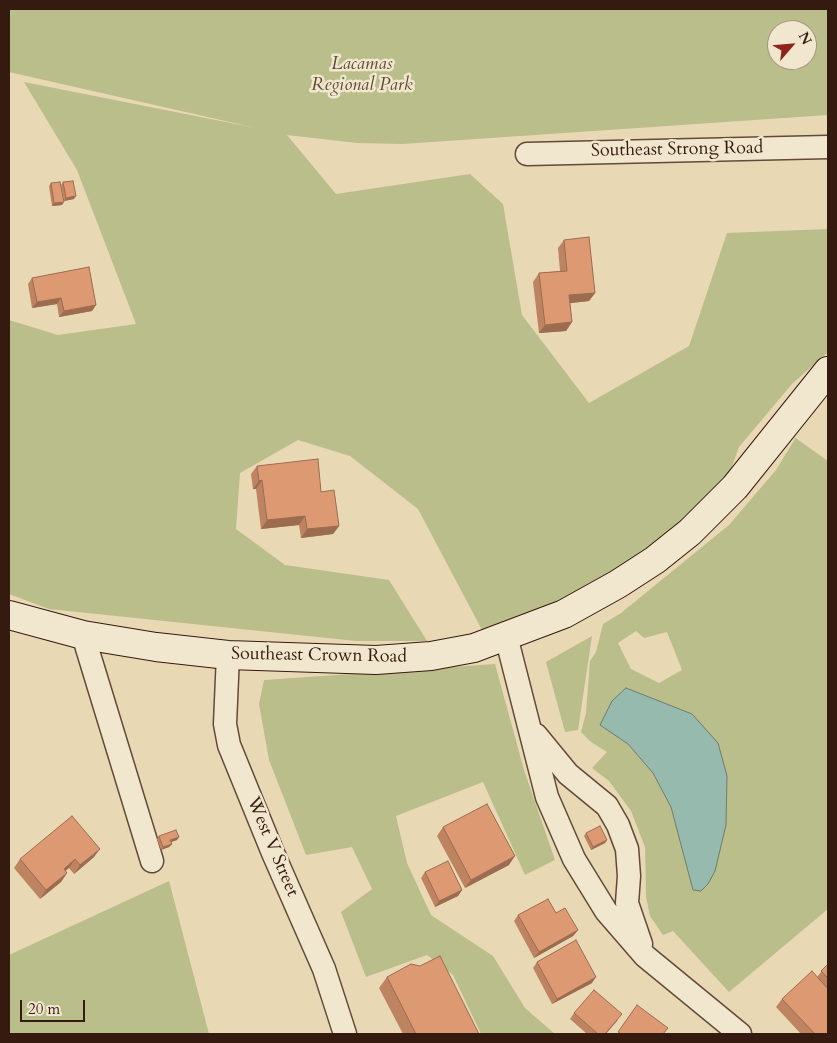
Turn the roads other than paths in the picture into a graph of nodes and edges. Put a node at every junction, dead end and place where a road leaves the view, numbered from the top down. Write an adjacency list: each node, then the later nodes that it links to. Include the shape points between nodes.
1 (828, 147): 2 (street, Southeast Strong Road)
2 (526, 154)
3 (828, 371): 6 (street, Southeast Crown Road, via 735,487 690,532 618,584 564,614)
4 (9, 615): 5 (street, Southeast Crown Road)
5 (83, 635): 7 (street, Southeast Crown Road); 9 (street)
6 (506, 636): 7 (street, Southeast Crown Road, via 474,648 431,656 376,660); 8 (street)
7 (228, 655): 11 (street, West V Street, via 225,724 230,745 324,969)
8 (530, 727): 10 (street, via 547,797 574,859 606,911); 10 (street, via 568,774 607,806 618,825 627,849 630,876 627,903)
9 (152, 861)
10 (645, 956): 12 (street)
11 (345, 1034)
12 (740, 1034)

